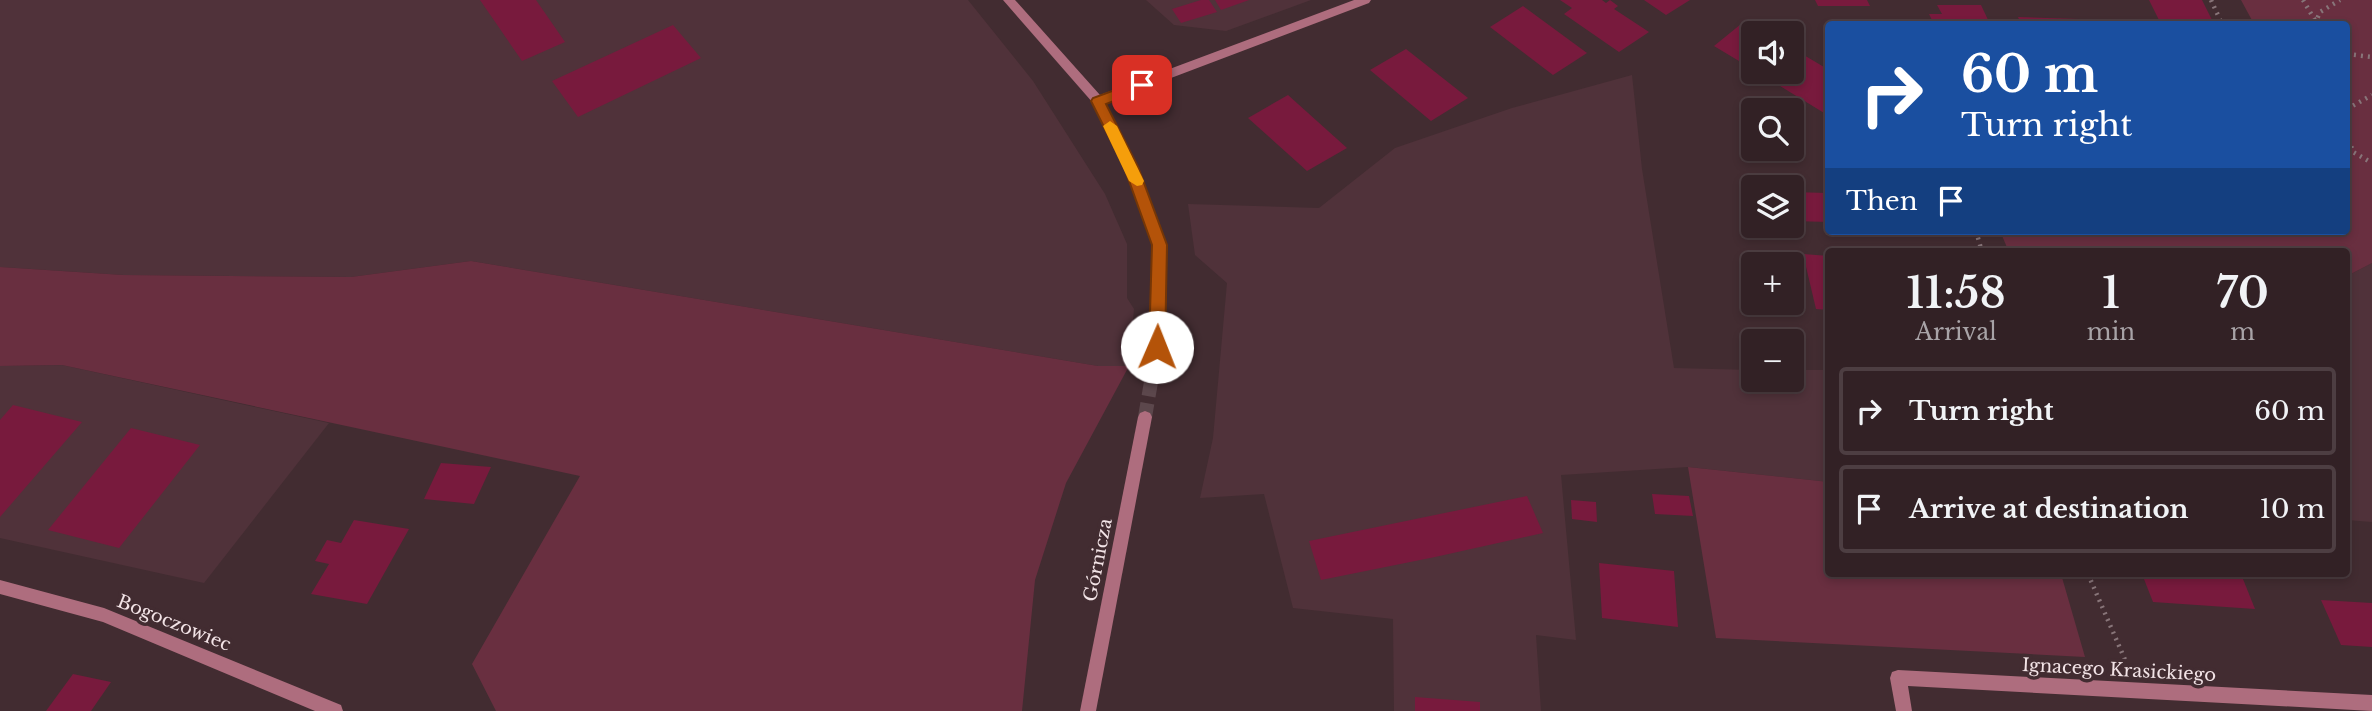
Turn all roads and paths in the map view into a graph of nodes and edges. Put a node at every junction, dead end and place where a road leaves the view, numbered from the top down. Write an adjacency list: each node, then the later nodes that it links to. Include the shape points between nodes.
1 (1009, 0): 12 (street)
2 (1365, 0): 12 (street)
3 (2211, 0): 6 (path)
4 (2303, 0): 7 (path)
5 (2340, 0): 8 (path, via 2320,12)
6 (2221, 21)
7 (2315, 21)
8 (2317, 21)
9 (2350, 54): 10 (path)
10 (2372, 57)
11 (2372, 94): 13 (path)
12 (1098, 101): 16 (street, via 1131,167 1159,245)
13 (2350, 106)
14 (2350, 142): 15 (path, via 2353,152)
15 (2372, 163)
16 (1157, 347)
17 (1145, 417): 23 (street, Górnicza)
18 (2089, 577): 20 (path)
19 (0, 587): 22 (street, Bogoczowiec, via 104,615)
20 (2138, 691): 21 (street, Ignacego Krasickiego); 24 (street, Ignacego Krasickiego, via 1898,678)
21 (2372, 703)
22 (331, 710)
23 (1088, 711)
24 (1904, 711)

